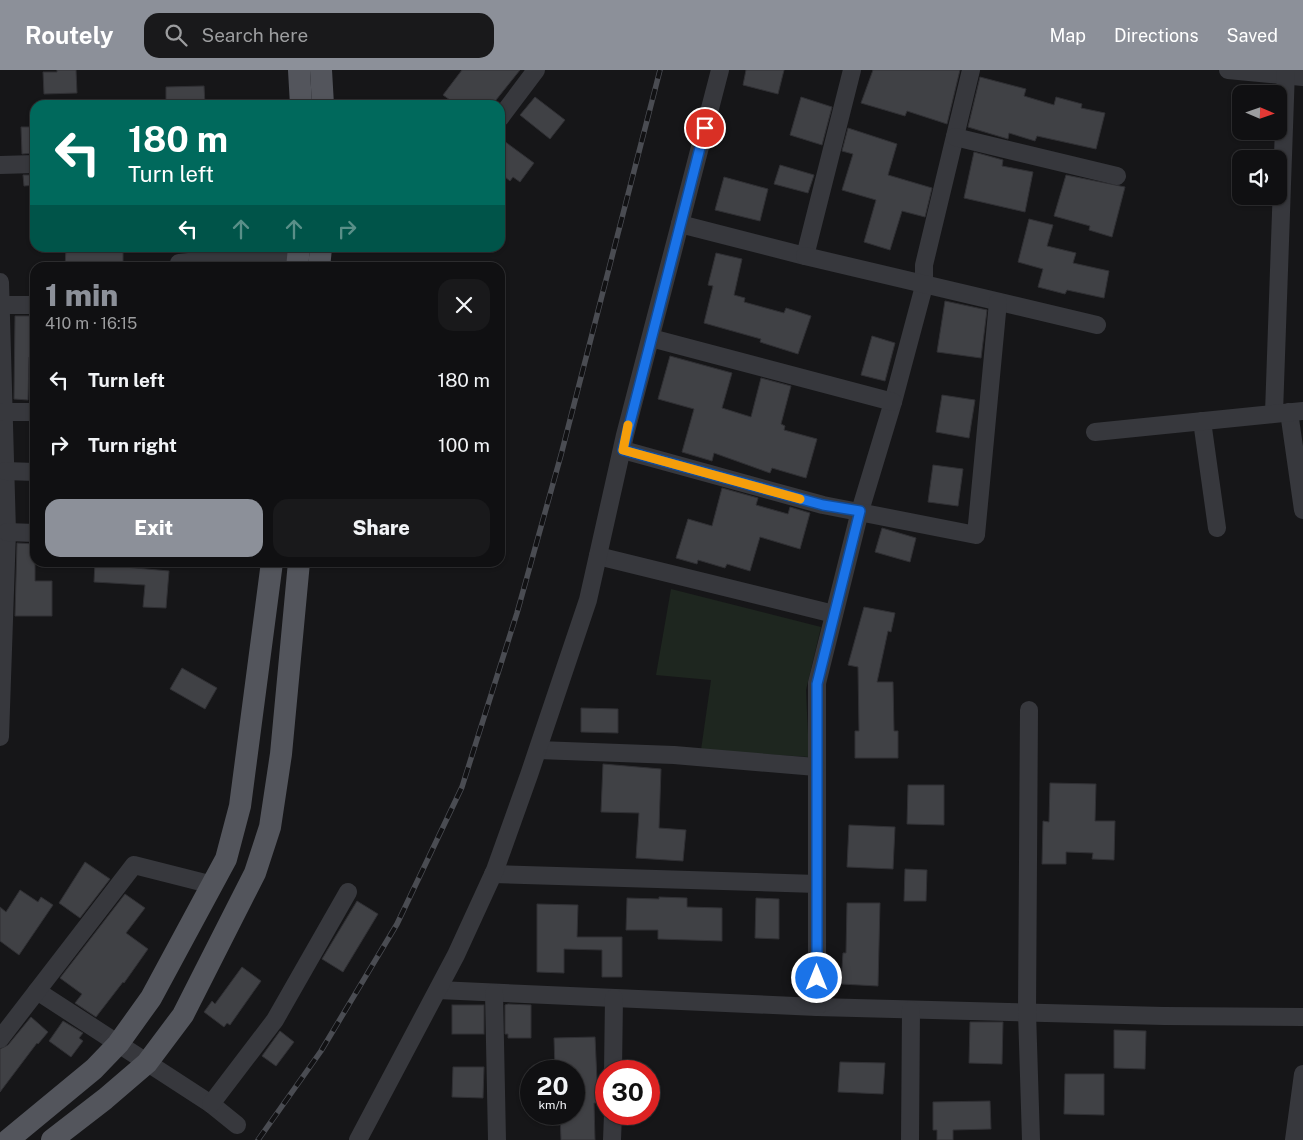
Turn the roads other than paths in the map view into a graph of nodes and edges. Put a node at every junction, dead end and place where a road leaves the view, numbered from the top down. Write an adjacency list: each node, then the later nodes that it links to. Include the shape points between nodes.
1 (299, 70): 10 (main road)
2 (320, 70): 11 (main road)
3 (536, 70): 12 (street)
4 (720, 70): 17 (street)
5 (852, 70): 19 (street)
6 (971, 70): 13 (street)
7 (1228, 70): 8 (street)
8 (1285, 73): 9 (street); 32 (street)
9 (1303, 77)
10 (301, 100)
11 (323, 100)
12 (505, 111)
13 (955, 137): 16 (street); 22 (street, via 924,265)
14 (30, 164): 15 (street)
15 (0, 165)
16 (1117, 176)
17 (680, 224): 19 (street); 27 (street)
18 (298, 255): 20 (street)
19 (805, 256): 22 (street)
20 (194, 262)
21 (0, 282): 25 (street)
22 (924, 286): 23 (street); 29 (street)
23 (998, 302): 26 (street); 39 (street, via 976,535)
24 (30, 305): 25 (street)
25 (1, 306): 28 (street)
26 (1097, 325)
27 (650, 338): 29 (street); 35 (street)
28 (1, 381): 30 (street)
29 (893, 402): 39 (street)
30 (3, 412): 31 (street); 36 (street)
31 (30, 412)
32 (1289, 412): 33 (street); 38 (street)
33 (1202, 421): 34 (street); 40 (street)
34 (1095, 432)
35 (623, 450): 39 (street, via 823,505); 43 (street)
36 (5, 471): 37 (street); 41 (street)
37 (30, 472)
38 (1303, 510)
39 (860, 511): 46 (street)
40 (1217, 528)
41 (7, 532): 42 (street); 48 (street)
42 (30, 533)
43 (598, 556): 46 (street); 49 (street, via 588,600)
44 (299, 567): 66 (main road, via 281,754 270,827 255,873 183,1015)
45 (271, 573): 53 (main road, via 240,806 226,859)
46 (834, 614): 50 (street, via 817,684)
47 (1029, 710): 61 (street)
48 (0, 737)
49 (538, 750): 50 (street, via 674,755); 51 (street)
50 (816, 767): 52 (street)
51 (494, 874): 52 (street); 55 (street)
52 (817, 884): 59 (street)
53 (212, 885): 56 (street, via 134,865); 64 (main road, via 151,998)
54 (348, 892): 68 (street, via 275,1020)
55 (438, 990): 57 (street); 71 (street)
56 (37, 991): 63 (street); 64 (street)
57 (494, 993): 58 (street); 74 (street)
58 (614, 998): 59 (street); 65 (street)
59 (817, 1007): 60 (street)
60 (911, 1010): 61 (street); 76 (street)
61 (1027, 1012): 62 (street); 77 (street)
62 (1303, 1017)
63 (0, 1039)
64 (118, 1044): 66 (street); 72 (main road, via 94,1069)
65 (613, 1060)
66 (147, 1063): 68 (street); 73 (main road)
67 (1303, 1074): 78 (street)
68 (211, 1104): 69 (street)
69 (237, 1125)
70 (613, 1125): 75 (street)
71 (363, 1137)
72 (8, 1140)
73 (52, 1140)
74 (497, 1140)
75 (612, 1140)
76 (910, 1140)
77 (1031, 1140)
78 (1294, 1140)

